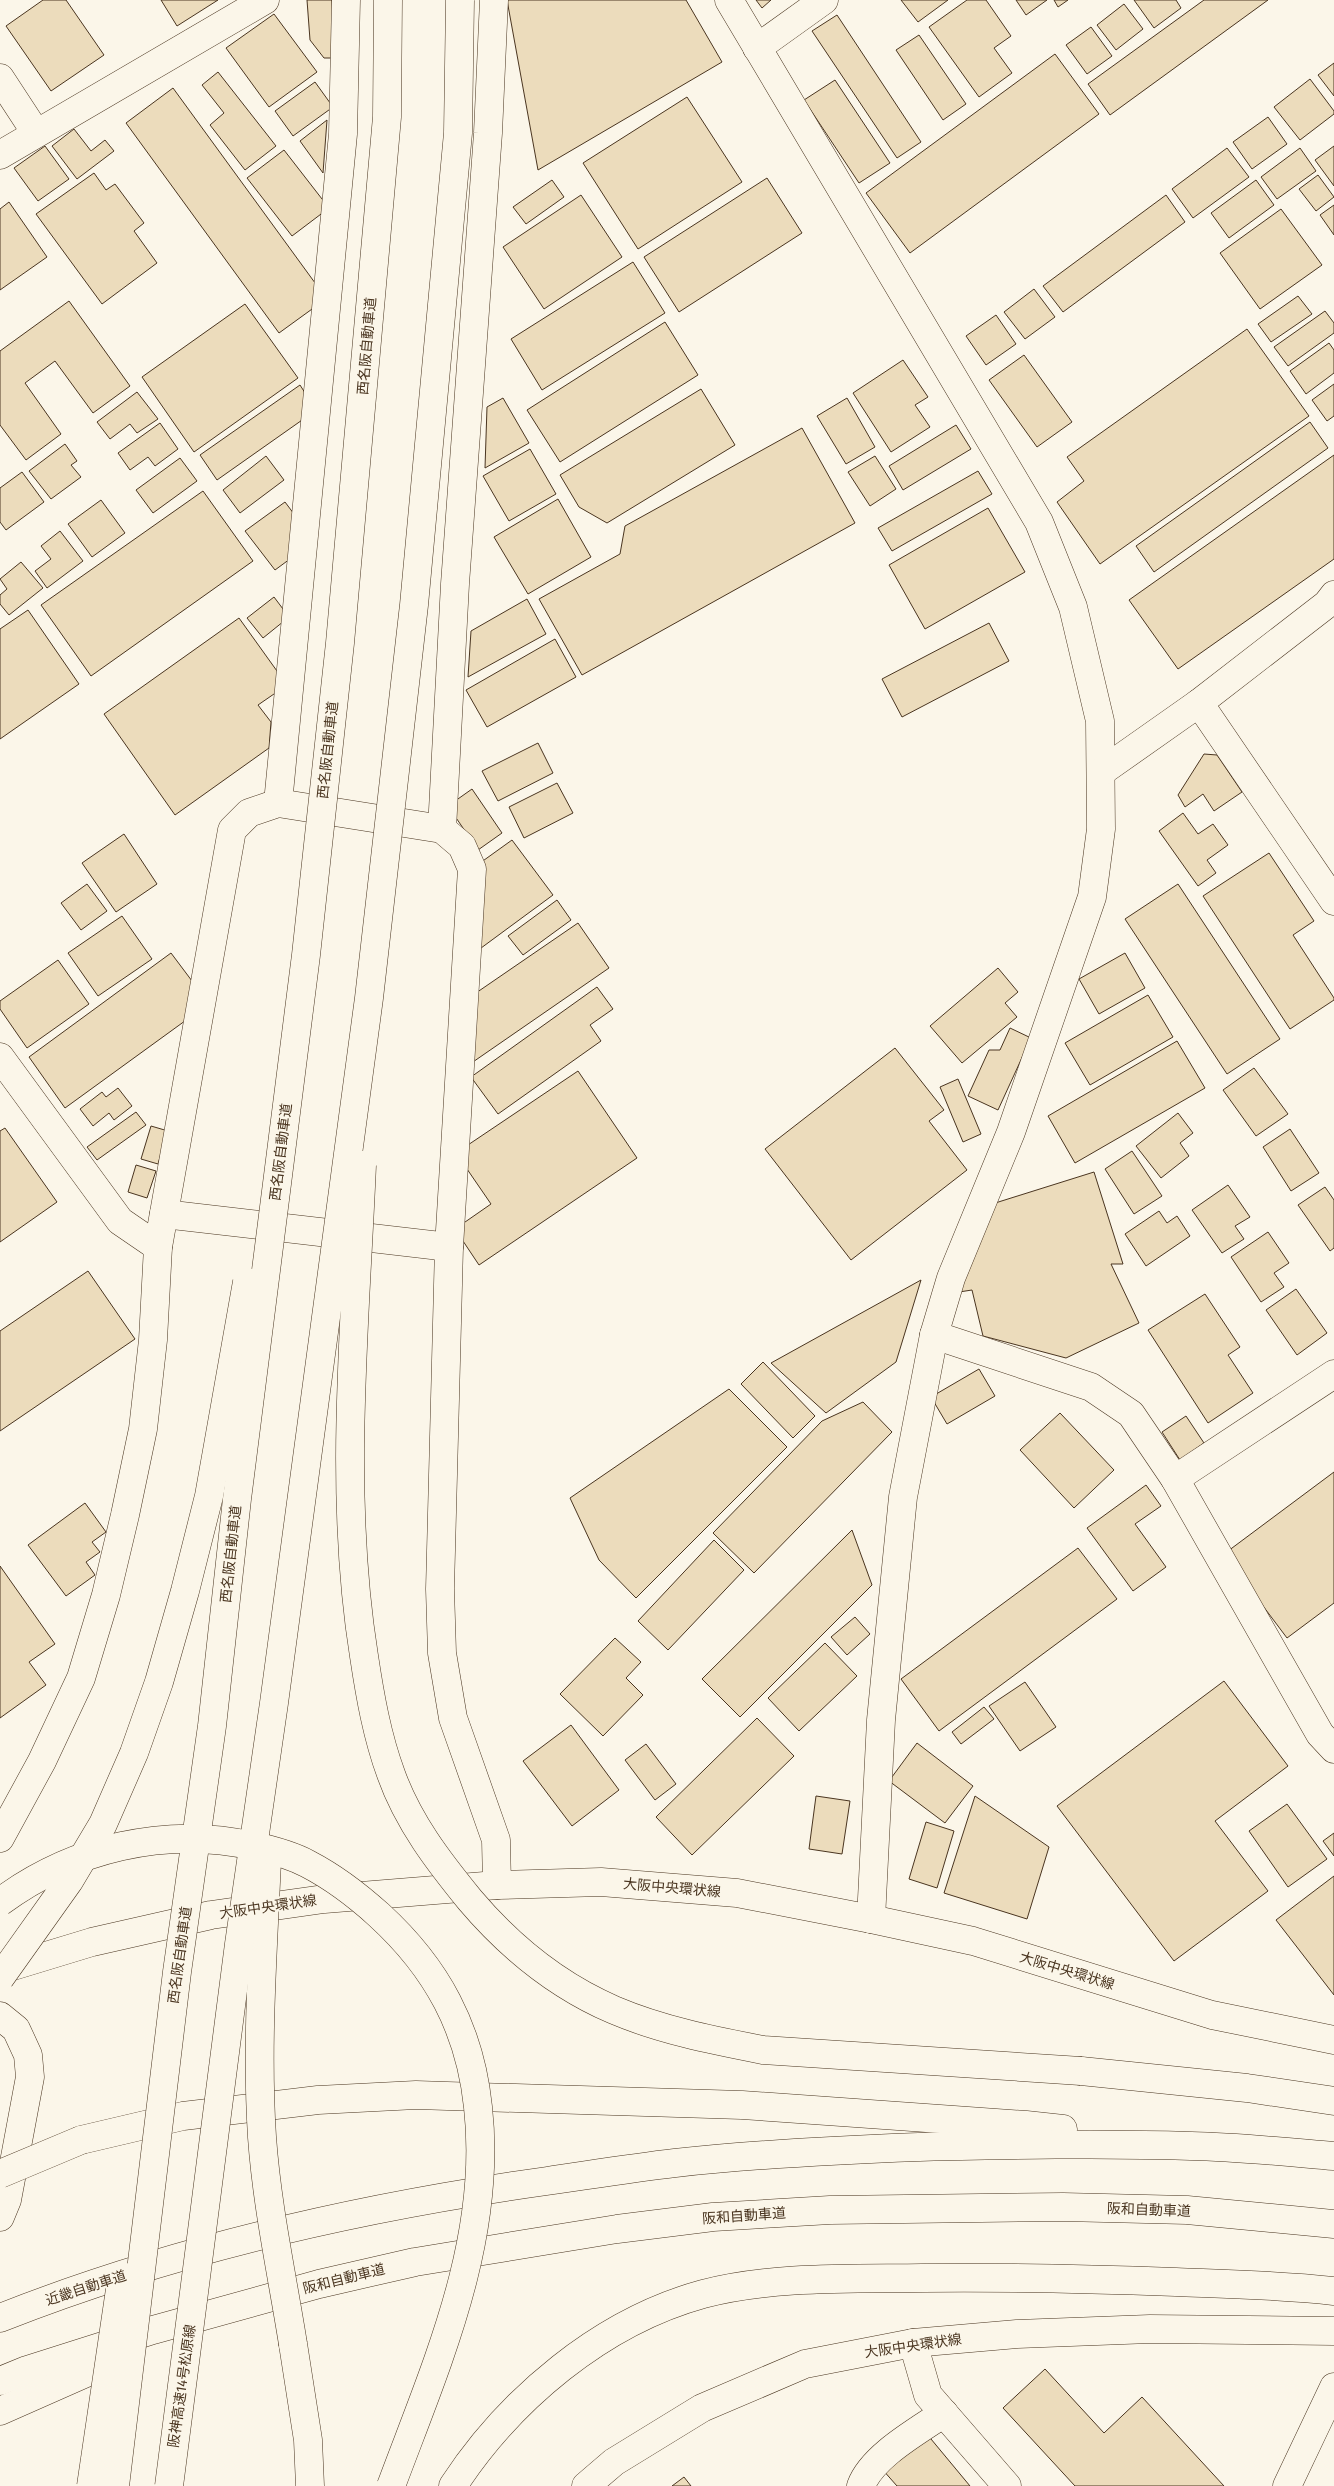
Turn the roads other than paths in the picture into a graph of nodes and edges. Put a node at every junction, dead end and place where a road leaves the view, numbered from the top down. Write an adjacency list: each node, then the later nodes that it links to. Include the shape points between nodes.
1 (265, 0): 10 (main road)
2 (346, 0): 15 (main road, via 343,134)
3 (388, 0): 18 (main road, 西名阪自動車道, bridge, via 387,117 340,643)
4 (460, 0): 19 (main road, bridge, via 457,143 414,605)
5 (494, 0): 16 (main road)
6 (729, 0): 8 (main road)
7 (824, 0): 8 (main road)
8 (757, 48): 14 (main road, via 1038,522 1073,607 1100,721)
9 (0, 78): 10 (main road)
10 (36, 132): 11 (main road)
11 (0, 154)
12 (1334, 594): 13 (main road, via 1326,604)
13 (1198, 703): 14 (main road); 17 (main road)
14 (1101, 772): 24 (main road, via 1101,828 1092,897 1011,1132 951,1278)
15 (278, 803): 16 (main road); 21 (main road, via 249,813 232,830)
16 (442, 829): 23 (main road, via 462,846 472,869)
17 (1334, 902)
18 (306, 955): 34 (main road, 西名阪自動車道, bridge, via 237,1499 212,1726); 35 (main road, bridge, via 209,1496 159,1682 134,1754 103,1824 69,1881)
19 (369, 998): 27 (main road, bridge); 38 (main road, bridge, via 350,1502 360,1631 379,1735 399,1793 426,1844 492,1925 531,1960 570,1988 613,2010 713,2041 812,2054 1081,2071 1247,2088)
20 (0, 1057): 22 (main road, via 120,1221)
21 (164, 1214): 22 (main road); 23 (main road)
22 (158, 1247): 29 (main road, via 153,1340 143,1429 106,1595 80,1678 42,1761)
23 (449, 1247): 30 (main road, via 440,1590 442,1653 453,1718 496,1840)
24 (934, 1335): 26 (main road, via 1091,1387 1132,1414); 32 (main road, via 903,1497 880,1720)
25 (1330, 1386): 26 (main road)
26 (1175, 1479): 28 (main road, via 1320,1734)
27 (274, 1704): 55 (main road, 阪神高速14号松原線, bridge); 56 (main road, bridge, via 259,2077 269,2202 308,2440)
28 (1334, 1749)
29 (0, 1838)
30 (497, 1885): 32 (main road, 大阪中央環状線, via 601,1882 737,1893); 33 (main road, 大阪中央環状線, via 324,1899 211,1915 92,1942)
31 (0, 1902): 57 (main road, bridge, via 52,1869 100,1850 139,1841 219,1839 278,1852 307,1863 368,1905 422,1960 460,2026 471,2066 478,2107 480,2176 472,2239 460,2290)
32 (871, 1919): 37 (main road, 大阪中央環状線, via 973,1941 1212,2015)
33 (0, 1970)
34 (177, 1972): 53 (main road, bridge, via 152,2063); 54 (main road, 西名阪自動車道, bridge)
35 (0, 1978)
36 (0, 2016): 42 (main road, via 16,2029 28,2055 30,2077 7,2200)
37 (1334, 2040)
38 (1334, 2101)
39 (1194, 2146): 40 (main road); 41 (main road, bridge, via 1026,2125 742,2105 416,2095 318,2100 183,2116 81,2140); 46 (main road, 近畿自動車道, via 1022,2144 758,2155 518,2185 386,2208 236,2242)
40 (1334, 2156)
41 (0, 2174)
42 (0, 2217)
43 (1334, 2224): 45 (main road, 阪和自動車道, via 1186,2210 1063,2207 830,2210 713,2217 415,2262)
44 (1334, 2291): 58 (main road, via 1031,2277 763,2284 703,2294 651,2314 601,2340 550,2378 505,2418)
45 (234, 2308): 49 (main road, 阪和自動車道); 51 (main road)
46 (0, 2318)
47 (1334, 2331): 48 (main road, 大阪中央環状線, via 1150,2329 1017,2334)
48 (913, 2343): 52 (main road, via 928,2395); 59 (main road, 大阪中央環状線, via 805,2364 702,2408 614,2462)
49 (0, 2381)
50 (1334, 2387): 62 (main road)
51 (0, 2411)
52 (944, 2414): 60 (main road, via 884,2456 863,2479); 61 (main road)
53 (92, 2486)
54 (115, 2486)
55 (168, 2486)
56 (310, 2486)
57 (391, 2486)
58 (453, 2486)
59 (586, 2486)
60 (861, 2486)
61 (1007, 2486)
62 (1287, 2486)

